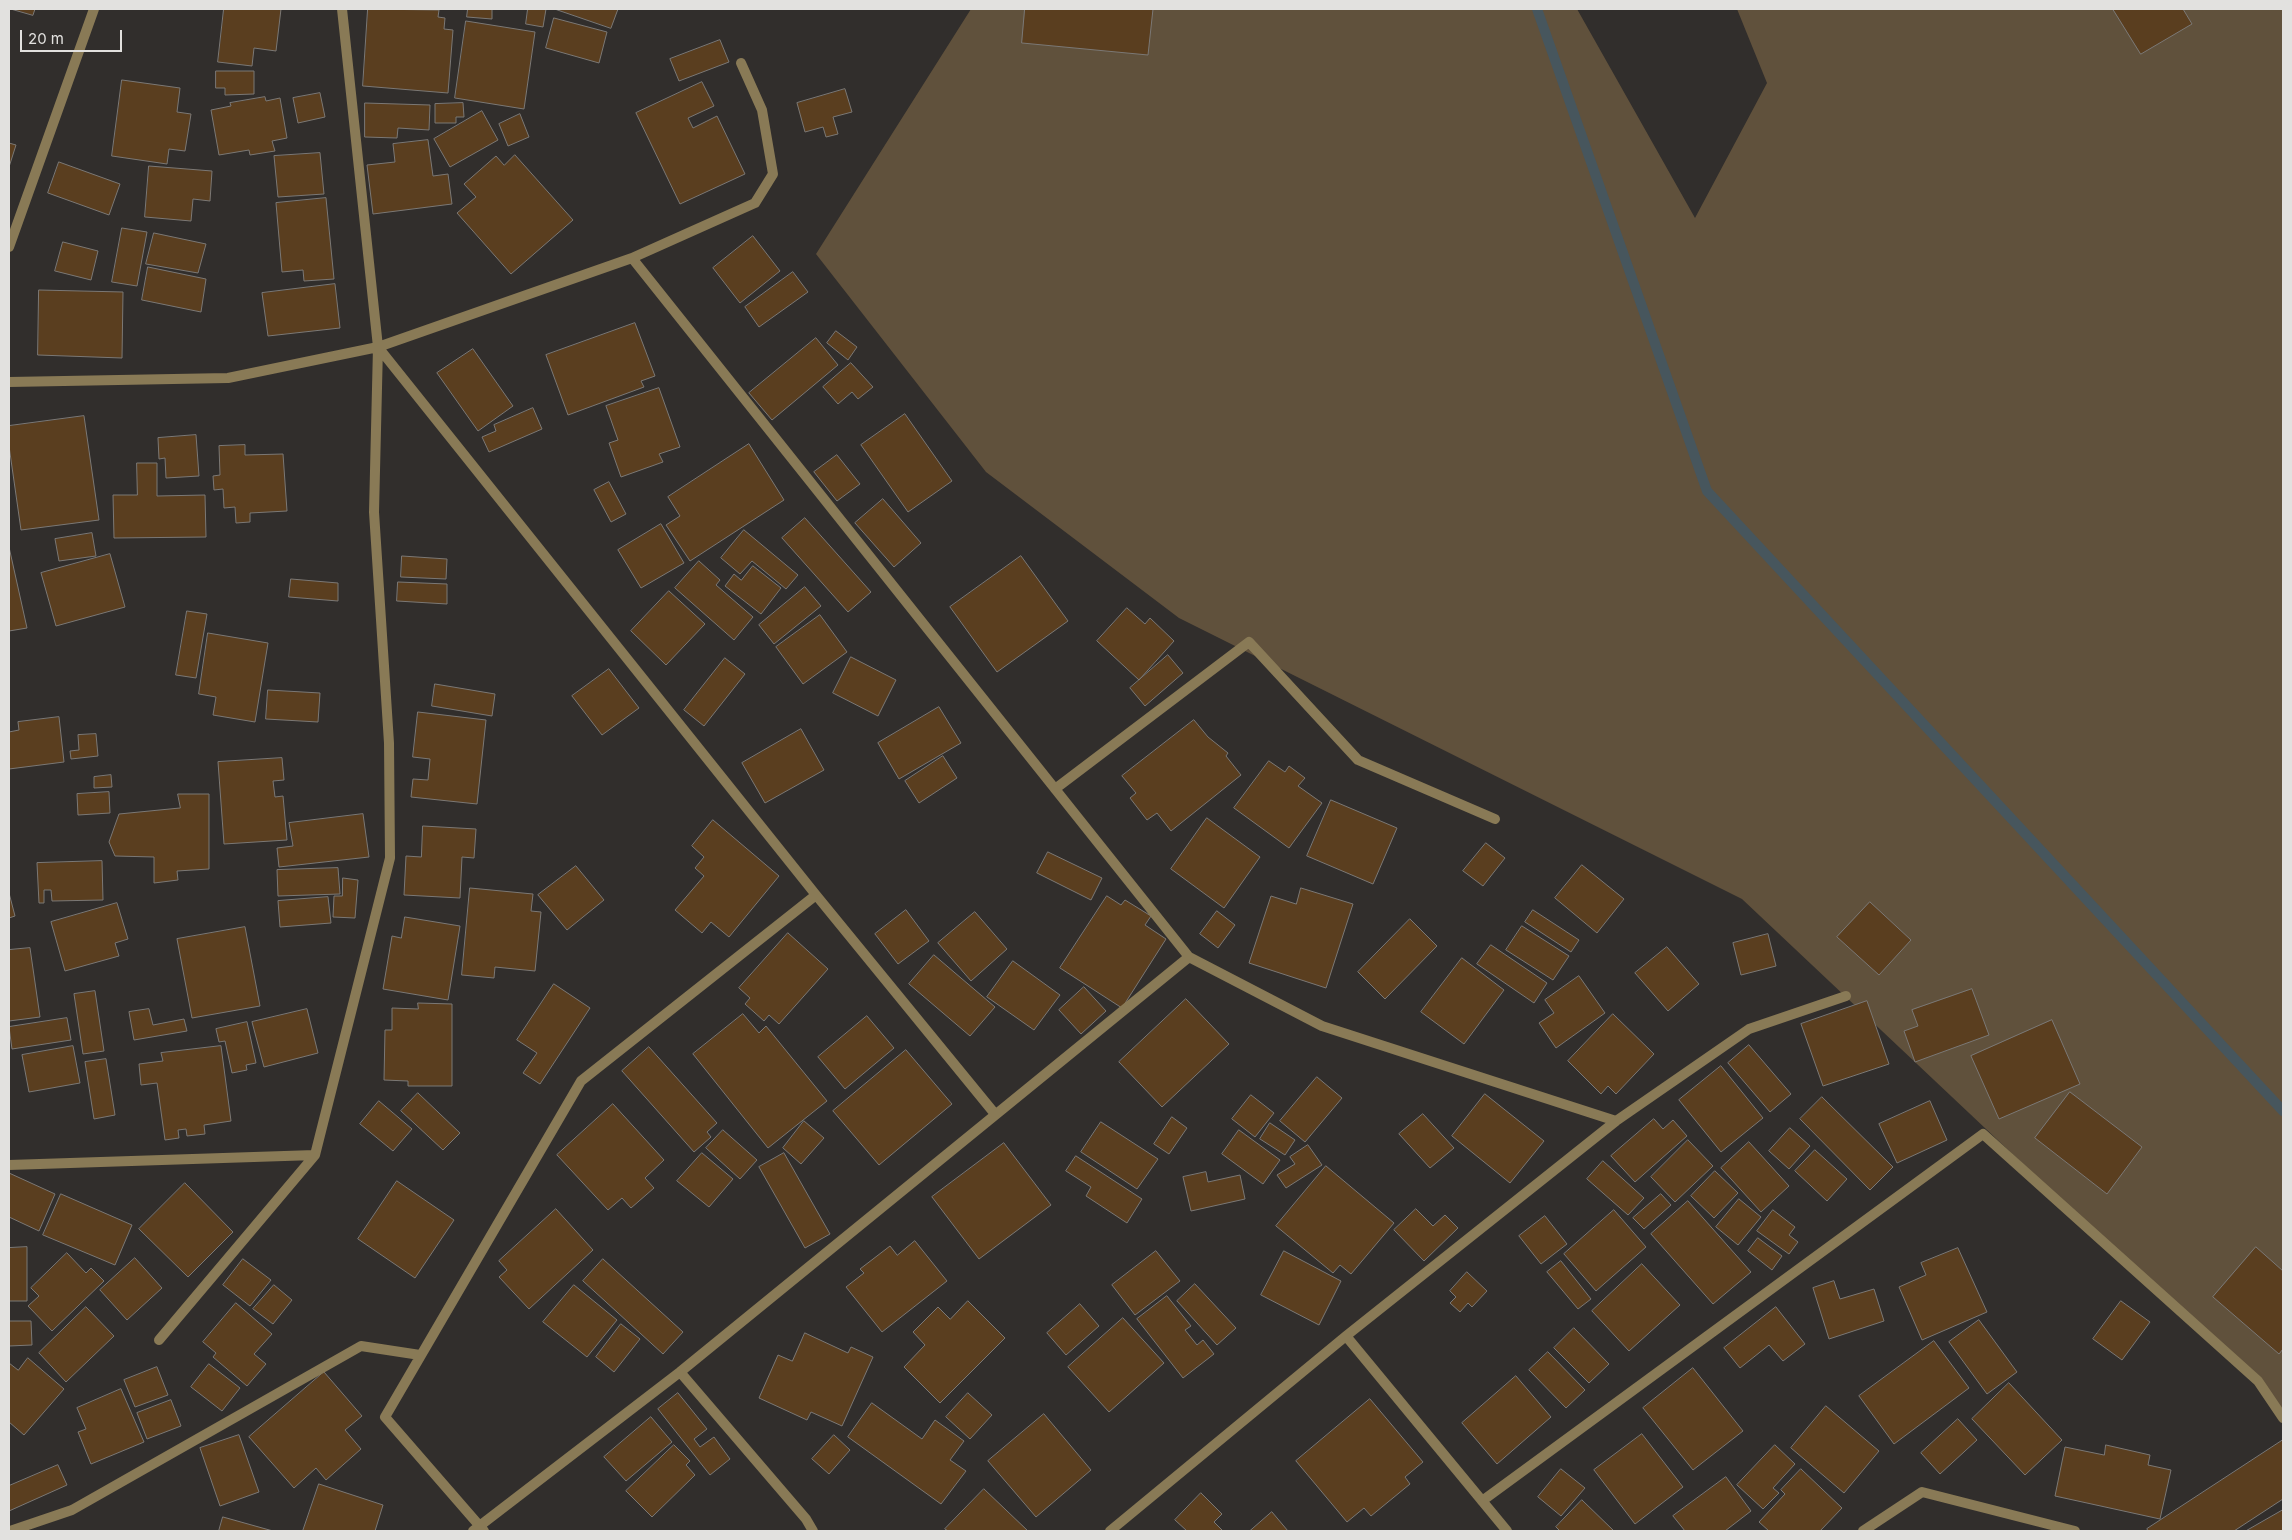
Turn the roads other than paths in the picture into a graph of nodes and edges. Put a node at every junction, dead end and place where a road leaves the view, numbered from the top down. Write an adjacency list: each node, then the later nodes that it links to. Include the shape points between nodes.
1 (94, 9): 4 (street)
2 (342, 9): 6 (street)
3 (741, 64): 5 (street, via 762,110 773,174 755,203)
4 (9, 247)
5 (632, 258): 6 (street); 8 (street)
6 (378, 347): 7 (street, via 228,378); 10 (street); 15 (street, via 374,512 389,743 390,858)
7 (9, 382)
8 (1055, 789): 9 (street, via 1249,642 1358,760); 11 (street)
9 (1495, 819)
10 (816, 895): 13 (street); 19 (street, via 581,1081)
11 (1189, 957): 13 (street); 14 (street, via 1322,1026)
12 (1846, 996): 14 (street, via 1749,1029)
13 (995, 1114): 20 (street)
14 (1616, 1121): 17 (street)
15 (315, 1155): 16 (street); 18 (street)
16 (9, 1165)
17 (1346, 1336): 22 (street); 26 (street)
18 (159, 1340)
19 (420, 1355): 23 (street, via 385,1417); 24 (street, via 360,1346 72,1510)
20 (680, 1372): 23 (street); 25 (street)
21 (2283, 1418): 22 (street, via 2258,1381 1983,1134)
22 (1482, 1501): 27 (street)
23 (479, 1529)
24 (10, 1531)
25 (813, 1531)
26 (1110, 1531)
27 (1507, 1531)
28 (1863, 1531): 29 (street, via 1922,1492)
29 (2075, 1531)

